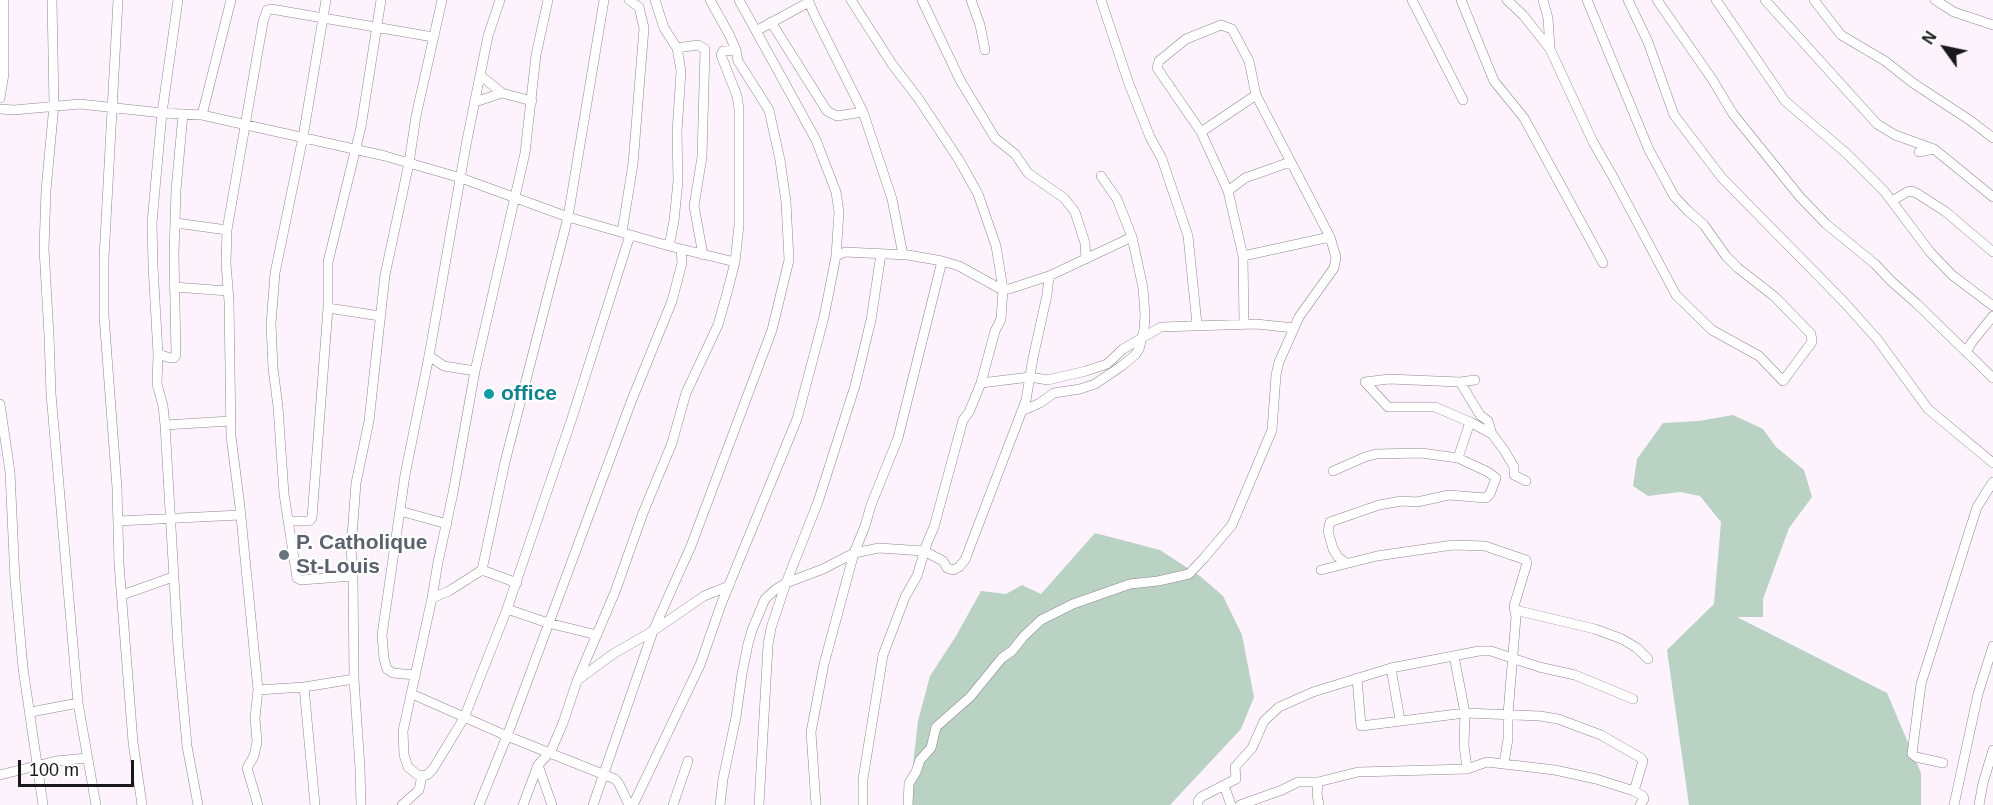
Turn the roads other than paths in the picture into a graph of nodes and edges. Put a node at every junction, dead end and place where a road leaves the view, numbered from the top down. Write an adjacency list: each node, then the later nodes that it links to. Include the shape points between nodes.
1 (4, 0): 45 (street, via 4,74)
2 (52, 0): 49 (street)
3 (118, 0): 50 (street)
4 (178, 0): 53 (street)
5 (231, 0): 55 (street)
6 (326, 0): 32 (street)
7 (381, 0): 35 (street)
8 (442, 0): 37 (street)
9 (500, 0): 42 (street)
10 (548, 0): 47 (street, via 536,55)
11 (604, 0): 71 (street)
12 (629, 0): 74 (street, via 641,11 644,28)
13 (655, 0): 38 (street, via 664,28)
14 (710, 0): 40 (street)
15 (739, 0): 36 (street)
16 (851, 0): 91 (street, via 978,194 996,246)
17 (922, 0): 85 (street, via 960,80 995,138 1015,154 1028,173 1064,198 1075,212)
18 (971, 0): 41 (street)
19 (1101, 0): 97 (street, via 1188,236)
20 (1412, 0): 46 (street)
21 (1461, 0): 88 (street, via 1494,81 1524,118)
22 (1507, 0): 39 (street)
23 (1543, 0): 39 (street)
24 (1587, 0): 39 (street, via 1649,150 1674,196 1704,225 1726,256 1811,334 1812,342 1783,381 1759,356 1712,330 1676,295 1593,142)
25 (1628, 0): 117 (street, via 1674,115 1722,178 1877,339 1928,409)
26 (1657, 0): 101 (street, via 1733,114 1800,197)
27 (1716, 0): 70 (street, via 1785,101 1846,153)
28 (1765, 0): 61 (street, via 1877,124)
29 (1814, 0): 59 (street, via 1841,35 1885,61)
30 (1935, 0): 34 (street, via 1954,12)
31 (809, 1): 33 (street); 52 (street)
32 (323, 18): 35 (street); 56 (street, via 267,10); 58 (street)
33 (771, 22): 36 (street); 52 (street, via 827,111 837,116)
34 (1993, 25)
35 (377, 28): 37 (street); 60 (street)
36 (756, 31): 83 (street, via 812,130 836,192 840,226)
37 (433, 37): 64 (street)
38 (677, 48): 77 (street, via 681,71 678,182); 81 (street, via 698,45 705,49 702,157 694,206)
39 (1550, 49)
40 (736, 50): 87 (street, via 723,51 721,55 739,109 739,225); 142 (street, via 738,61 769,111 786,202 789,260 760,361 691,546)
41 (986, 50)
42 (480, 75): 43 (street); 48 (street)
43 (502, 93): 47 (street); 48 (street)
44 (1256, 96): 57 (street); 57 (street, via 1249,61 1232,29 1221,25 1186,39 1159,61 1157,68); 63 (street)
45 (0, 98)
46 (1463, 100)
47 (532, 101): 68 (street)
48 (475, 102): 66 (street)
49 (54, 105): 50 (street); 51 (street); 157 (street, via 44,260 51,394)
50 (111, 106): 53 (street); 124 (street, via 104,316)
51 (0, 109)
52 (863, 112): 82 (street, via 888,183)
53 (162, 113): 54 (street); 102 (street, via 152,223)
54 (183, 114): 55 (street); 72 (street)
55 (202, 115): 56 (street)
56 (246, 124): 58 (street); 73 (street)
57 (1201, 132): 67 (street)
58 (303, 137): 60 (street); 125 (street, via 279,249 271,324)
59 (1993, 138)
60 (356, 148): 64 (street); 94 (street, via 328,262)
61 (1934, 149): 62 (street); 69 (street)
62 (1919, 152)
63 (1290, 162): 67 (street, via 1245,178); 76 (street)
64 (409, 163): 66 (street); 95 (street, via 389,247)
65 (1101, 176): 75 (street, via 1117,200)
66 (461, 178): 68 (street); 103 (street)
67 (1228, 191): 84 (street)
68 (514, 196): 71 (street); 104 (street)
69 (1993, 197)
70 (1892, 201): 79 (street, via 1907,192 1918,194); 93 (street, via 1945,267)
71 (568, 217): 74 (street); 130 (street, via 505,462)
72 (176, 223): 73 (street); 90 (street)
73 (227, 230): 92 (street)
74 (626, 234): 77 (street); 134 (street)
75 (1132, 237): 85 (street); 100 (street, via 1143,288 1146,321)
76 (1330, 237): 84 (street); 99 (street, via 1336,257 1334,268)
77 (669, 246): 78 (street)
78 (681, 249): 81 (street); 141 (street, via 682,263 672,300)
79 (1993, 252)
80 (881, 254): 82 (street); 83 (street, via 845,252); 135 (street, via 855,386 818,502)
81 (703, 255): 87 (street)
82 (903, 255): 86 (street)
83 (836, 256): 136 (street, via 799,412)
84 (1243, 256): 98 (street)
85 (1086, 259): 89 (street)
86 (942, 261): 91 (street); 128 (street, via 898,438)
87 (735, 262): 143 (street, via 718,325 686,393 672,443)
88 (1603, 263)
89 (1049, 276): 91 (street); 105 (street)
90 (174, 287): 92 (street); 102 (street, via 176,355 170,358)
91 (1003, 289): 109 (street, via 1001,319)
92 (228, 291): 112 (street)
93 (1993, 306)
94 (328, 308): 95 (street); 125 (street, via 312,518)
95 (380, 316): 132 (street, via 369,421 356,483)
96 (1993, 316): 101 (street)
97 (1197, 324): 98 (street); 100 (street, via 1161,327)
98 (1244, 324): 99 (street)
99 (1294, 328): 197 (street, via 1277,370 1272,430 1224,537 1188,574 1130,584 1041,620 970,697 936,727 931,748 909,783)
100 (1142, 339): 105 (street, via 1104,365 1048,380); 111 (street, via 1135,355 1100,381 1054,393)
101 (1966, 352): 106 (street)
102 (158, 354): 114 (street, via 156,374)
103 (429, 356): 104 (street, via 444,366); 121 (street)
104 (475, 371): 126 (street)
105 (1030, 376): 109 (street); 111 (street)
106 (1993, 378)
107 (1475, 380): 108 (street)
108 (1460, 382): 113 (street, via 1365,382 1388,407 1435,407); 115 (street, via 1488,421)
109 (981, 383): 127 (street, via 963,420)
110 (0, 404): 158 (street, via 10,472 23,668)
111 (1022, 411): 127 (street, via 965,560 950,570 943,561)
112 (230, 421): 114 (street); 122 (street)
113 (1470, 422): 115 (street); 116 (street)
114 (165, 426): 123 (street)
115 (1492, 434): 119 (street, via 1514,467 1514,475)
116 (1458, 458): 118 (street, via 1421,453 1376,454); 129 (street, via 1496,478 1486,498 1449,495 1379,505 1330,522 1333,549)
117 (1993, 463)
118 (1333, 471)
119 (1526, 482)
120 (1993, 482): 169 (street, via 1977,507 1921,684 1912,754)
121 (400, 511): 126 (street); 149 (street, via 382,646 389,671)
122 (240, 515): 123 (street); 154 (street)
123 (171, 518): 124 (street); 133 (street)
124 (118, 521): 137 (street)
125 (289, 521): 132 (street, via 297,578)
126 (447, 524): 138 (street)
127 (924, 551): 128 (street, via 879,548); 196 (street, via 881,663 863,779)
128 (854, 553): 135 (street); 195 (street, via 825,656 812,726)
129 (1346, 563): 131 (street); 140 (street, via 1453,545 1496,548 1527,561)
130 (482, 570): 134 (street); 138 (street)
131 (1321, 570)
132 (353, 576): 151 (street)
133 (172, 577): 137 (street); 183 (street, via 187,746)
134 (517, 583): 139 (street)
135 (786, 583): 193 (street, via 765,599 752,630); 194 (street, via 768,645)
136 (729, 586): 142 (street, via 704,596); 191 (street, via 700,665)
137 (122, 595): 182 (street)
138 (432, 598): 149 (street)
139 (507, 609): 141 (street); 161 (street)
140 (1515, 610): 146 (street); 147 (street, via 1595,629 1622,639)
141 (548, 623): 143 (street); 163 (street)
142 (653, 631): 152 (street); 173 (street)
143 (597, 635): 152 (street)
144 (1993, 646): 203 (street, via 1978,694)
145 (1454, 656): 146 (street, via 1485,651); 148 (street); 159 (street)
146 (1513, 657): 156 (street, via 1597,682); 160 (street)
147 (1648, 659)
148 (1391, 668): 150 (street); 162 (street)
149 (415, 675): 155 (street)
150 (1357, 678): 162 (street, via 1361,726); 177 (street, via 1279,707 1264,721 1252,748 1235,767 1236,779)
151 (354, 679): 153 (street); 186 (street)
152 (577, 681): 165 (street)
153 (304, 687): 154 (street); 185 (street)
154 (258, 690): 184 (street, via 257,742 247,768)
155 (412, 694): 161 (street); 175 (street, via 403,731 404,755 412,771)
156 (1633, 699)
157 (78, 703): 158 (street); 166 (street)
158 (31, 712): 171 (street)
159 (1465, 713): 160 (street); 162 (street); 172 (street)
160 (1508, 714): 168 (street); 178 (street, via 1558,719 1617,743 1643,759)
161 (464, 718): 163 (street); 175 (street, via 433,769)
162 (1400, 720)
163 (507, 736): 165 (street); 188 (street)
164 (1993, 750): 204 (street)
165 (548, 754): 170 (street); 173 (street)
166 (87, 758): 171 (street); 181 (street)
167 (688, 761): 192 (street)
168 (1504, 763): 172 (street, via 1487,762); 178 (street, via 1573,774)
169 (1943, 763)
170 (538, 765): 179 (street); 189 (street)
171 (39, 766): 174 (street); 180 (street)
172 (1467, 769): 176 (street, via 1358,772)
173 (604, 774): 190 (street); 191 (street, via 617,781)
174 (0, 775)
175 (422, 776): 187 (street, via 419,790)
176 (1318, 782): 200 (street, via 1298,782); 201 (street)
177 (1224, 785): 198 (street, via 1201,797); 199 (street)
178 (1634, 791): 202 (street, via 1644,797)
179 (553, 804)
180 (43, 805)
181 (96, 805)
182 (142, 805)
183 (198, 805)
184 (258, 805)
185 (315, 805)
186 (361, 805)
187 (402, 805)
188 (479, 805)
189 (523, 805)
190 (592, 805)
191 (631, 805)
192 (673, 805)
193 (720, 805)
194 (759, 805)
195 (816, 805)
196 (863, 805)
197 (908, 805)
198 (1198, 805)
199 (1231, 805)
200 (1240, 805)
201 (1319, 805)
202 (1640, 805)
203 (1954, 805)
204 (1979, 805)

